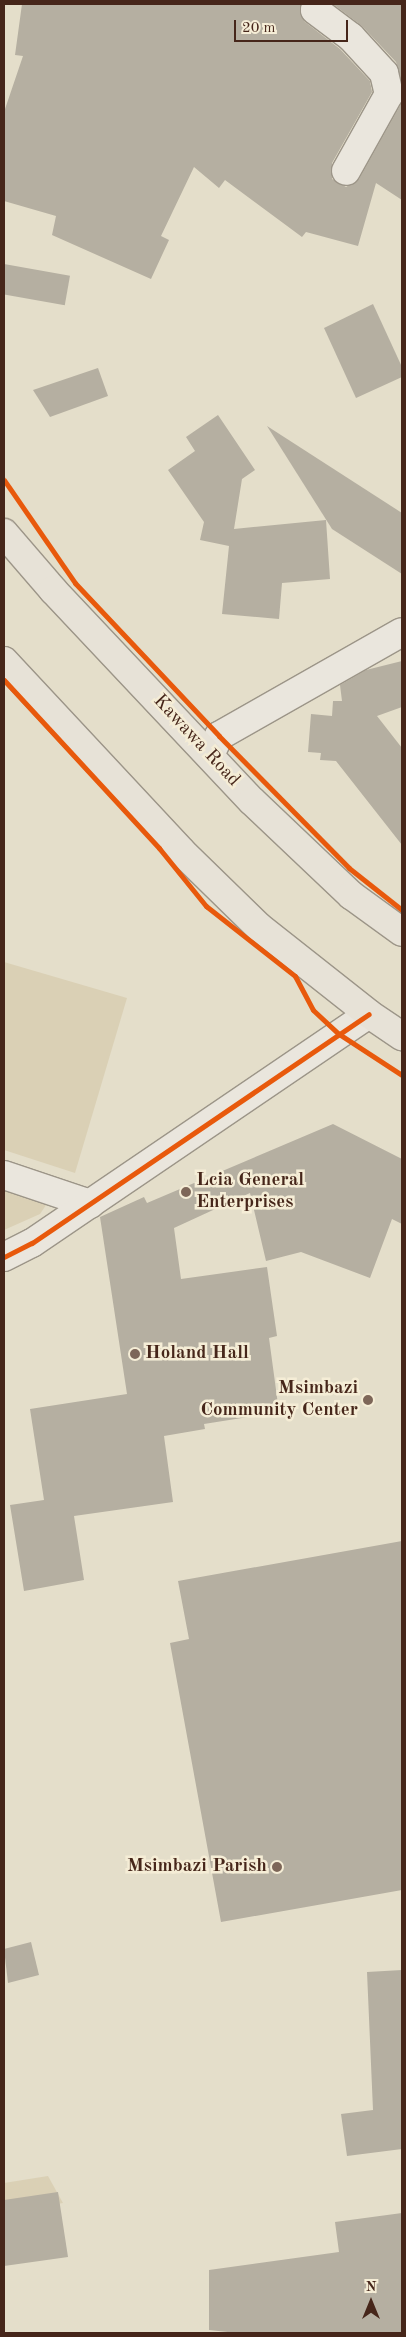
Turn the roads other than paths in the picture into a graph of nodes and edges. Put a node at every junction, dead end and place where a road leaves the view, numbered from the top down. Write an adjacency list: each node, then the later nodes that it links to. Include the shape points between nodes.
1 (317, 4): 2 (street, via 315,10 351,37 384,73 389,94)
2 (346, 171)
3 (4, 533): 6 (main road, Kawawa Road, via 53,590)
4 (402, 632): 6 (street, via 219,736)
5 (4, 661): 8 (main road, via 181,851 252,920)
6 (210, 755): 7 (main road, Kawawa Road, via 252,801 351,895)
7 (402, 932)
8 (368, 1014): 9 (main road); 11 (street)
9 (402, 1036)
10 (4, 1175): 11 (street)
11 (90, 1204): 12 (street, via 32,1243)
12 (4, 1257)

